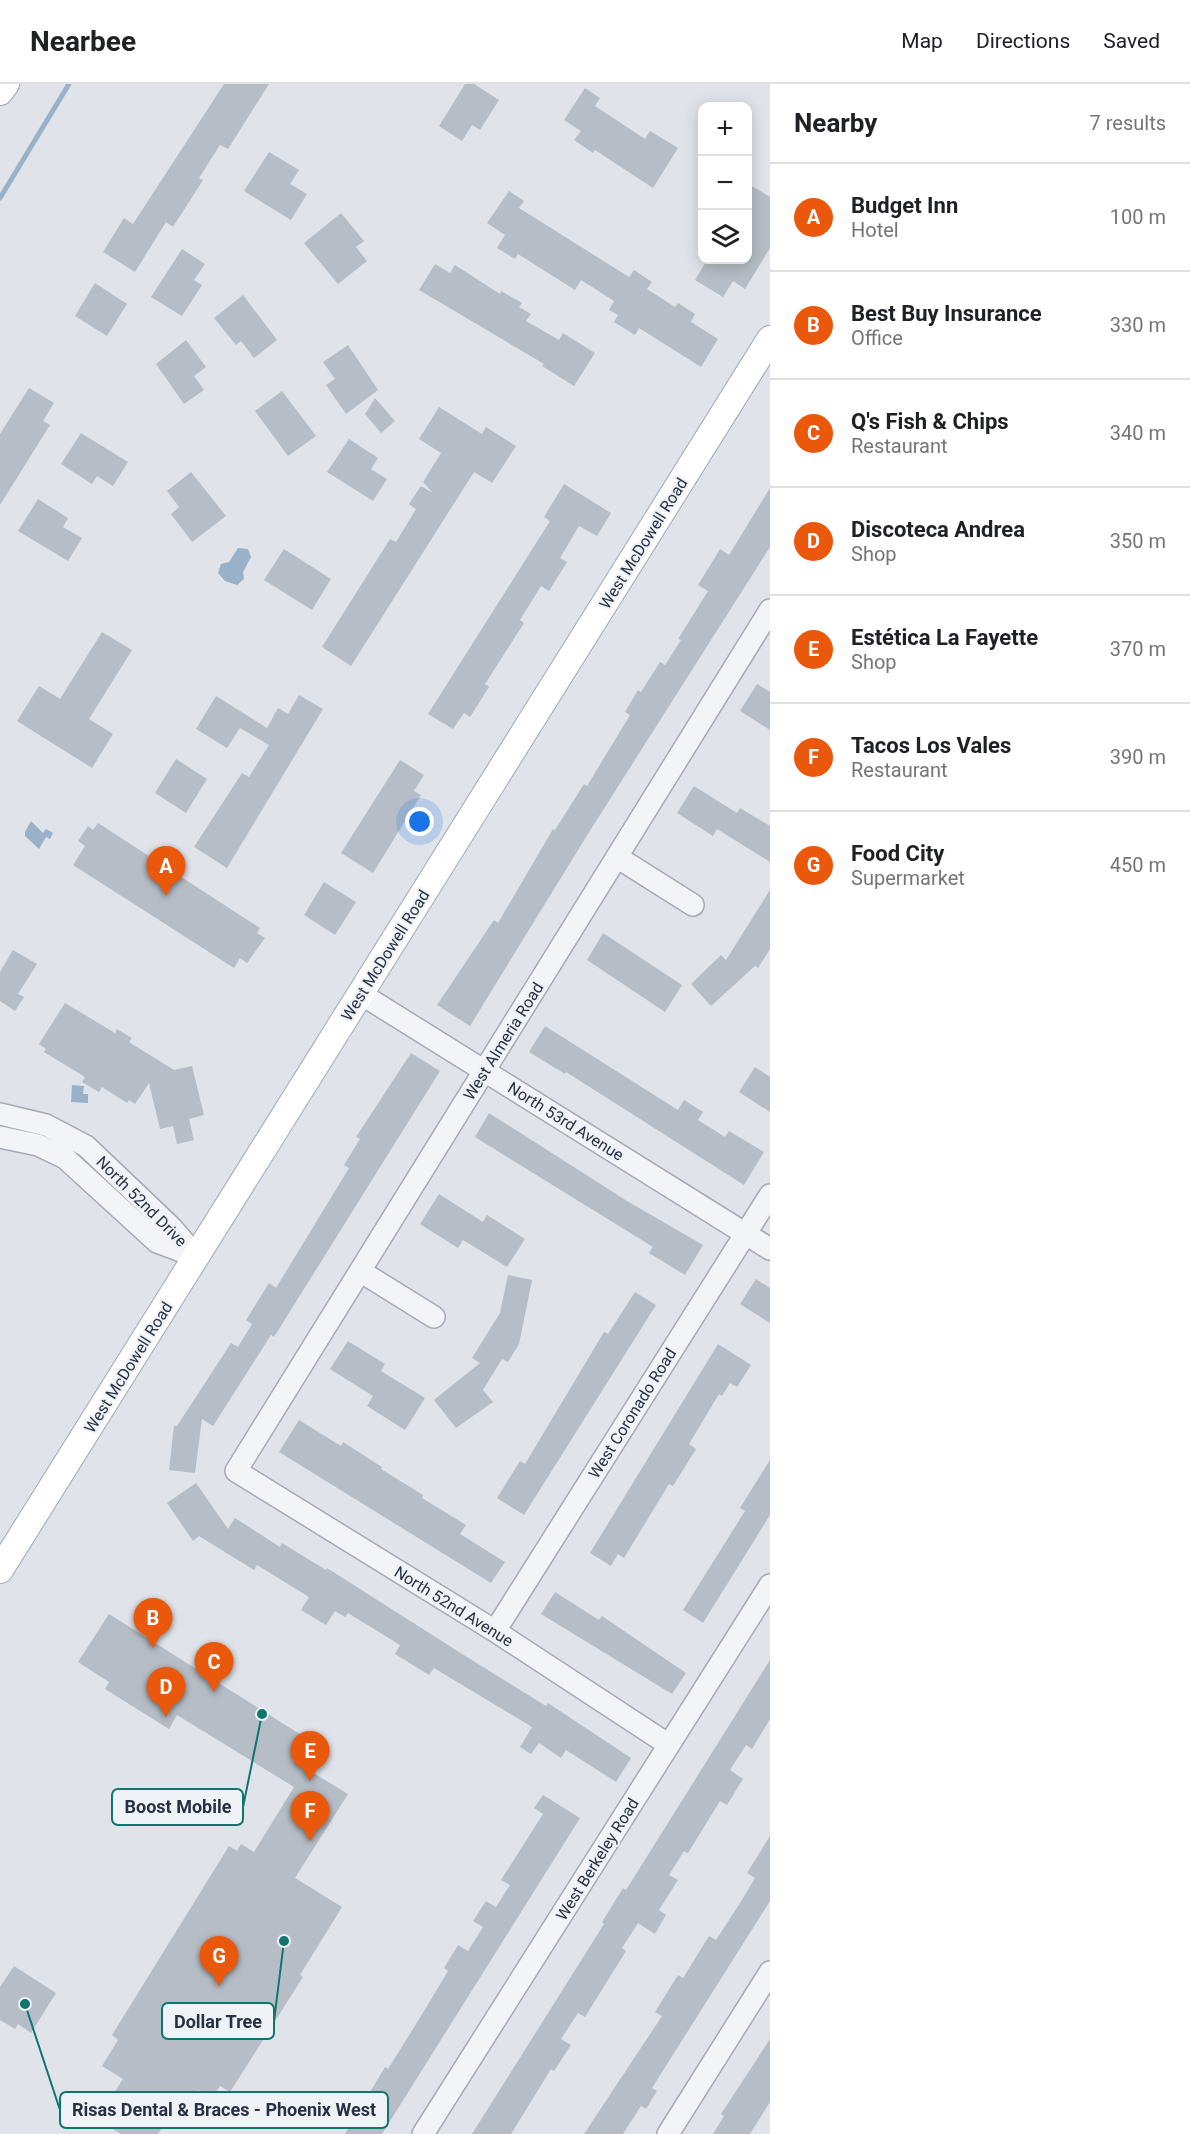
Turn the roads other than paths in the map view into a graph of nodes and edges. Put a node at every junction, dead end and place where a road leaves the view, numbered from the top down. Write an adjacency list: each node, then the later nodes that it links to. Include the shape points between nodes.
1 (6, 84): 2 (main road)
2 (0, 92)
3 (770, 339): 8 (main road, West McDowell Road)
4 (770, 610): 5 (street, West Almeria Road)
5 (763, 637): 6 (street, West Almeria Road)
6 (617, 857): 7 (street); 9 (street, West Almeria Road)
7 (693, 905)
8 (361, 994): 9 (street, North 53rd Avenue); 15 (main road, West McDowell Road)
9 (485, 1070): 13 (street, North 53rd Avenue); 16 (street, West Almeria Road)
10 (0, 1114): 15 (street, North 52nd Drive, via 46,1125 86,1146)
11 (0, 1137): 15 (street, North 52nd Drive, via 38,1145 65,1158 157,1242)
12 (770, 1195): 13 (street, West Coronado Road)
13 (746, 1234): 14 (street, North 53rd Avenue); 21 (street, West Coronado Road)
14 (770, 1249)
15 (197, 1257): 19 (main road, West McDowell Road)
16 (360, 1271): 17 (street); 18 (street, West Almeria Road)
17 (434, 1317)
18 (236, 1471): 21 (street, North 52nd Avenue)
19 (0, 1570)
20 (770, 1585): 22 (street, West Berkeley Road)
21 (495, 1631): 22 (street, North 52nd Avenue)
22 (669, 1744): 24 (street, West Berkeley Road)
23 (770, 1972): 25 (street)
24 (423, 2134)
25 (668, 2134)

